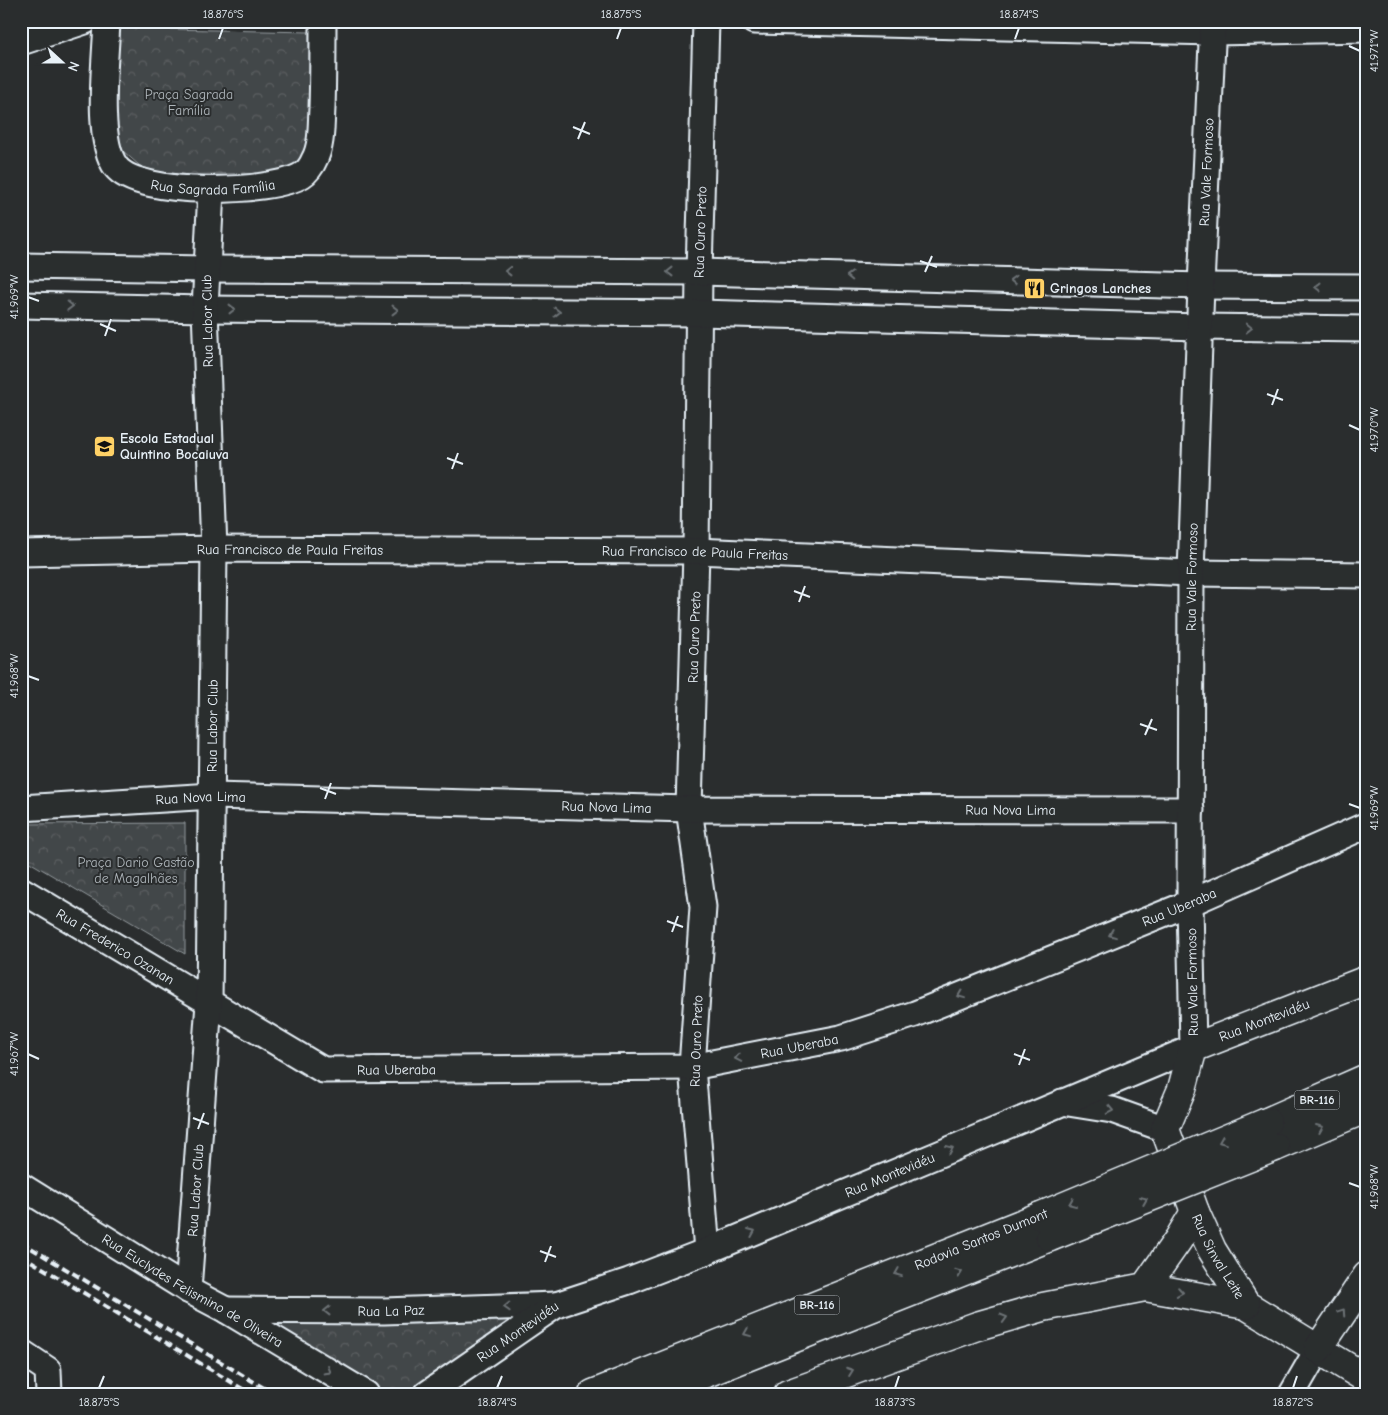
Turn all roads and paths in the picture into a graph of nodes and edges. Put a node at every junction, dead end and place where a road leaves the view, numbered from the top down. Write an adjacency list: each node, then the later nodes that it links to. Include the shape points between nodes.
1 (85, 21): 8 (street)
2 (107, 21): 9 (street, Rua Sagrada Família, via 103,120 106,142 116,167 130,178 153,185)
3 (323, 21): 9 (street, Rua Sagrada Família, via 321,136 315,159 304,174 287,182)
4 (706, 21): 12 (street, Rua Ouro Preto)
5 (754, 21): 6 (street)
6 (1214, 27): 7 (street); 13 (street, Rua Vale Formoso)
7 (1367, 29)
8 (21, 42)
9 (211, 190): 11 (street, Rua Labor Club)
10 (21, 266): 11 (street)
11 (207, 269): 12 (street, one-way to 11); 16 (street, Rua Labor Club)
12 (699, 272): 13 (street, one-way to 12); 17 (street, Rua Ouro Preto)
13 (1201, 286): 14 (street, one-way to 13); 18 (street, Rua Vale Formoso)
14 (1367, 287)
15 (21, 305): 16 (street, one-way to 16)
16 (206, 309): 17 (street, one-way to 17); 20 (street, Rua Labor Club)
17 (699, 313): 18 (street); 21 (street, Rua Ouro Preto)
18 (1200, 328): 19 (street, one-way to 19); 23 (street, Rua Vale Formoso)
19 (1367, 329)
20 (214, 549): 21 (street, Rua Francisco de Paula Freitas); 22 (street, Rua Francisco de Paula Freitas); 25 (street, Rua Labor Club)
21 (696, 551): 23 (street, Rua Francisco de Paula Freitas); 27 (street, Rua Ouro Preto)
22 (21, 553)
23 (1191, 573): 24 (street, Rua Francisco de Paula Freitas); 28 (street, Rua Vale Formoso)
24 (1367, 575)
25 (212, 796): 26 (street, Rua Nova Lima); 27 (street, Rua Nova Lima); 33 (street, Rua Labor Club)
26 (21, 808)
27 (689, 809): 28 (street, Rua Nova Lima); 35 (street, Rua Ouro Preto, via 703,907)
28 (1191, 810): 31 (street, Rua Vale Formoso)
29 (1367, 825): 31 (street, Rua Uberaba)
30 (21, 890): 33 (street, Rua Frederico Ozanan)
31 (1190, 903): 34 (street, Rua Vale Formoso); 35 (street, Rua Uberaba, one-way to 35, via 924,1010 842,1038)
32 (1367, 980): 34 (main road, Rua Montevidéu)
33 (210, 1003): 35 (street, Rua Uberaba, via 323,1070); 47 (street, Rua Labor Club)
34 (1193, 1048): 37 (street, Rua Montevidéu); 39 (main road, Rua Vale Formoso, via 1182,1090)
35 (692, 1067): 44 (street, Rua Ouro Preto)
36 (1367, 1078): 40 (main road, Rodovia Santos Dumont / BR-116)
37 (1062, 1102): 39 (street, one-way to 39, via 1112,1110); 44 (street, Rua Montevidéu, one-way to 37)
38 (1367, 1108): 40 (main road, Rodovia Santos Dumont / BR-116, one-way to 38)
39 (1166, 1129): 42 (main road, Rua Sinval Leite)
40 (1271, 1135): 43 (main road, Rodovia Santos Dumont / BR-116, bridge)
41 (21, 1186): 47 (street, Rua Euclydes Felismino de Oliveira)
42 (1195, 1212): 46 (main road); 48 (main road, Rua Sinval Leite, via 1212,1250)
43 (1046, 1227): 57 (main road, Rodovia Santos Dumont / BR-116, one-way to 57); 58 (main road, Rodovia Santos Dumont / BR-116, one-way to 43)
44 (707, 1251): 49 (street, Rua Montevidéu)
45 (1367, 1276): 51 (main road, one-way to 45)
46 (1144, 1287): 48 (main road, one-way to 48); 59 (main road, one-way to 46, via 977,1326 1043,1307)
47 (188, 1290): 50 (street, Rua Euclydes Felismino de Oliveira)
48 (1246, 1304): 51 (main road, Rua Sinval Leite)
49 (556, 1305): 50 (street, Rua La Paz, one-way to 50, via 384,1311); 56 (street, Rua Montevidéu)
50 (226, 1310): 55 (street, Rua Euclydes Felismino de Oliveira, one-way to 55)
51 (1318, 1349): 53 (main road, Rua Sinval Leite); 60 (street)
52 (21, 1352): 54 (street)
53 (1367, 1379)
54 (48, 1382)
55 (366, 1394)
56 (427, 1394)
57 (593, 1394)
58 (653, 1394)
59 (788, 1394)
60 (1292, 1394)

